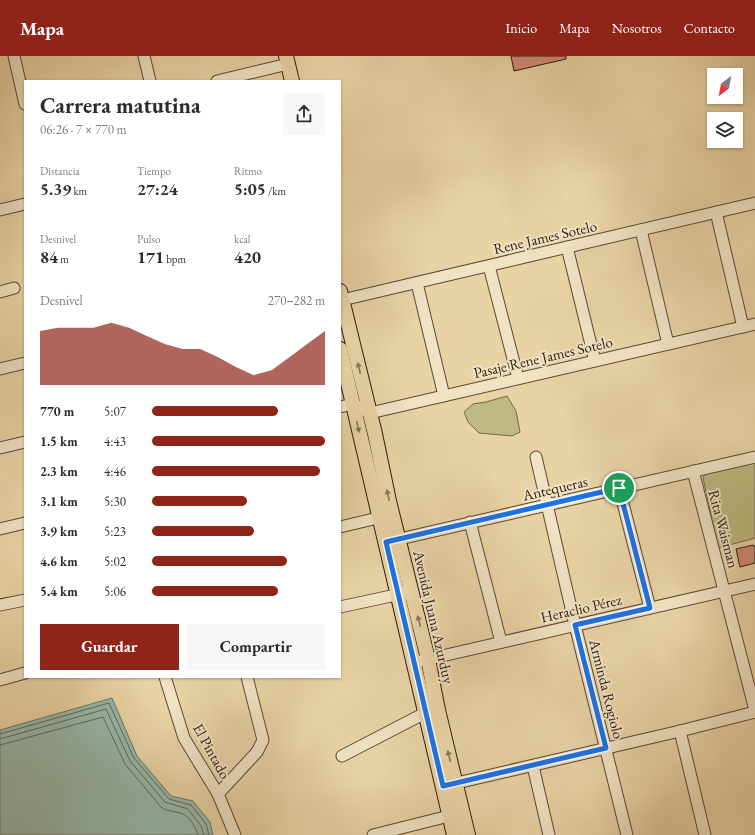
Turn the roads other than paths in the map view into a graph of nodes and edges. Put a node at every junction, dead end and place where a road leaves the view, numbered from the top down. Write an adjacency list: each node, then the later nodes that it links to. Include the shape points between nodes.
1 (14, 56): 8 (street)
2 (144, 56): 4 (street)
3 (283, 60): 5 (street); 6 (main road); 7 (main road)
4 (150, 80)
5 (220, 80)
6 (283, 80)
7 (292, 80)
8 (24, 100)
9 (755, 203): 12 (street, Rene James Sotelo)
10 (24, 204): 11 (street)
11 (0, 210)
12 (716, 212): 13 (street, Rene James Sotelo); 21 (street)
13 (641, 230): 14 (street, Rene James Sotelo); 23 (street)
14 (567, 247): 15 (street, Rene James Sotelo); 25 (street)
15 (489, 266): 16 (street, Rene James Sotelo); 28 (street)
16 (417, 283): 19 (street, Rene James Sotelo); 29 (street)
17 (14, 288): 18 (street)
18 (0, 292)
19 (341, 296): 22 (main road, Avenida Juana Azurduy)
20 (755, 324): 21 (street, Pasaje Rene James Sotelo)
21 (743, 327): 23 (street, Pasaje Rene James Sotelo)
22 (345, 330): 31 (main road, Avenida Juana Azurduy, one-way to 22)
23 (668, 344): 25 (street, Pasaje Rene James Sotelo)
24 (341, 358): 30 (main road, Avenida Juana Azurduy)
25 (595, 361): 28 (street, Pasaje Rene James Sotelo)
26 (24, 363): 27 (street)
27 (0, 368)
28 (518, 378): 29 (street, Pasaje Rene James Sotelo)
29 (444, 396): 31 (street, Pasaje Rene James Sotelo)
30 (346, 406): 31 (street); 39 (main road, Avenida Juana Azurduy, one-way to 39)
31 (370, 413): 39 (main road, Avenida Juana Azurduy, one-way to 31)
32 (24, 442): 33 (street)
33 (0, 448)
34 (536, 457): 38 (street, Arminda Rogiolo)
35 (755, 457): 36 (street, Antequeras)
36 (693, 471): 37 (street, Antequeras); 47 (street, Rita Waisman)
37 (619, 488): 38 (street, Antequeras); 52 (street)
38 (548, 505): 40 (street, Antequeras); 53 (street, Arminda Rogiolo)
39 (386, 516): 42 (street); 44 (main road, Avenida Juana Azurduy)
40 (470, 522): 44 (street, Antequeras); 54 (street)
41 (24, 523): 43 (street)
42 (341, 526)
43 (0, 529)
44 (392, 540): 46 (main road, Avenida Juana Azurduy); 48 (main road, Avenida Juana Azurduy)
45 (755, 584): 47 (street, Heraclio Pérez)
46 (411, 591): 48 (street); 55 (main road, Avenida Juana Azurduy, one-way to 46)
47 (725, 591): 52 (street, Heraclio Pérez); 62 (street, Rita Waisman)
48 (397, 595): 51 (street); 56 (main road, Avenida Juana Azurduy)
49 (24, 600): 50 (street)
50 (0, 605)
51 (341, 608)
52 (650, 608): 53 (street, Heraclio Pérez)
53 (575, 625): 54 (street, Heraclio Pérez); 64 (street, Arminda Rogiolo)
54 (500, 642): 55 (street, Heraclio Pérez)
55 (428, 659): 56 (street, Heraclio Pérez); 61 (main road, Avenida Juana Azurduy)
56 (414, 662): 61 (main road, Avenida Juana Azurduy)
57 (24, 673): 60 (street)
58 (165, 678): 68 (street, El Pintado, via 184,738)
59 (247, 678): 68 (street, via 263,740 257,752)
60 (0, 680)
61 (432, 711): 65 (street); 67 (main road, Avenida Juana Azurduy)
62 (755, 711): 63 (street)
63 (680, 731): 64 (street); 77 (street)
64 (606, 748): 66 (street); 76 (street, Arminda Rogiolo)
65 (342, 756)
66 (533, 766): 67 (street); 75 (street)
67 (449, 784): 69 (main road, Avenida Juana Azurduy); 70 (main road, Avenida Juana Azurduy)
68 (218, 794): 71 (street, El Pintado)
69 (461, 808): 70 (street); 74 (main road, Avenida Juana Azurduy)
70 (449, 816): 72 (street); 73 (main road, Avenida Juana Azurduy)
71 (235, 835)
72 (373, 835)
73 (454, 835)
74 (468, 835)
75 (549, 835)
76 (627, 835)
77 (704, 835)

